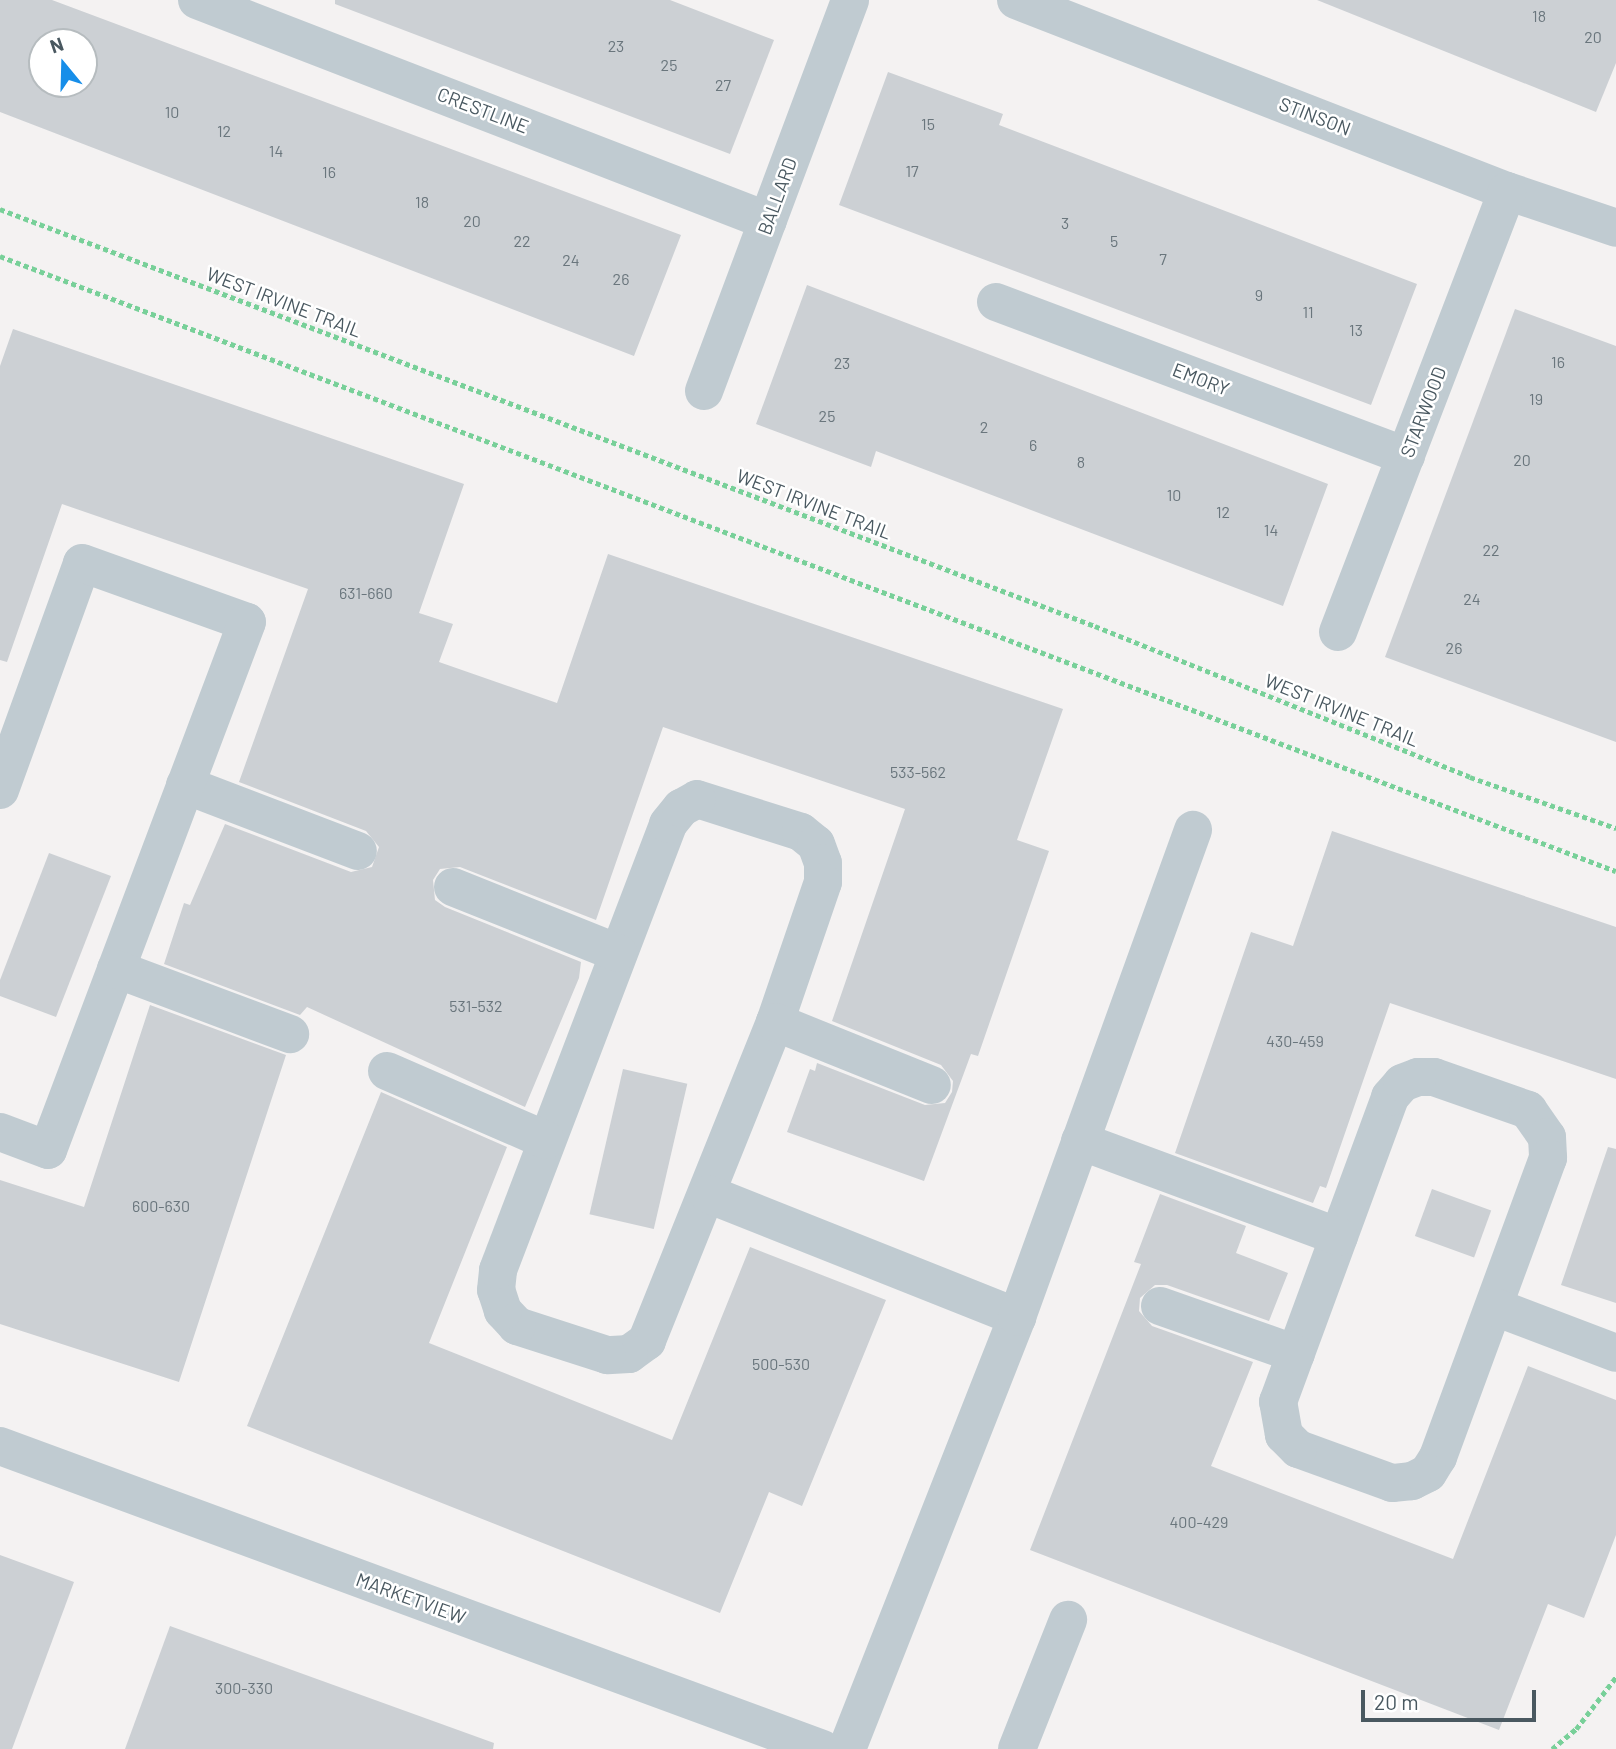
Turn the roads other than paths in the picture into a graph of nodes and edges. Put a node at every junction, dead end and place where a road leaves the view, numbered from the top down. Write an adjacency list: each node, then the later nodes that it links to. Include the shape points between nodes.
1 (197, 0): 5 (street, CRESTLINE)
2 (850, 0): 5 (street, BALLARD)
3 (1016, 0): 4 (street, STINSON)
4 (1507, 191): 6 (street, STINSON); 9 (street, STARWOOD)
5 (768, 220): 8 (street, BALLARD)
6 (1616, 228)
7 (996, 302): 9 (street, EMORY)
8 (704, 391)
9 (1406, 456): 10 (street, STARWOOD)
10 (1338, 632)
11 (10, 729): 12 (street, via 82,563 247,622); 13 (street)
12 (186, 785): 15 (street); 18 (street)
13 (0, 790)
14 (1192, 830): 25 (street)
15 (358, 851)
16 (453, 887): 17 (street)
17 (618, 953): 19 (street, via 668,824 681,807 697,799 714,801 800,832 816,844 823,863 823,883); 24 (street)
18 (116, 969): 20 (street); 23 (street, via 48,1150)
19 (775, 1022): 22 (street); 26 (street)
20 (290, 1034)
21 (387, 1071): 24 (street)
22 (932, 1085)
23 (0, 1132)
24 (546, 1140): 26 (street, via 498,1270 496,1290 503,1311 517,1326 607,1355 629,1354 647,1341)
25 (1080, 1141): 27 (street); 30 (street)
26 (708, 1194): 30 (street)
27 (1339, 1237): 29 (street, via 1390,1097 1402,1083 1434,1077 1528,1110 1547,1137 1548,1158); 32 (street)
28 (1160, 1306): 32 (street)
29 (1495, 1307): 31 (street); 32 (street, via 1438,1457 1428,1473 1412,1481 1392,1483 1298,1449 1284,1435 1278,1402)
30 (1017, 1317): 36 (street)
31 (1616, 1353)
32 (1296, 1354)
33 (0, 1446): 35 (street, MARKETVIEW)
34 (1068, 1620): 37 (street)
35 (822, 1749)
36 (847, 1749)
37 (1017, 1749)

